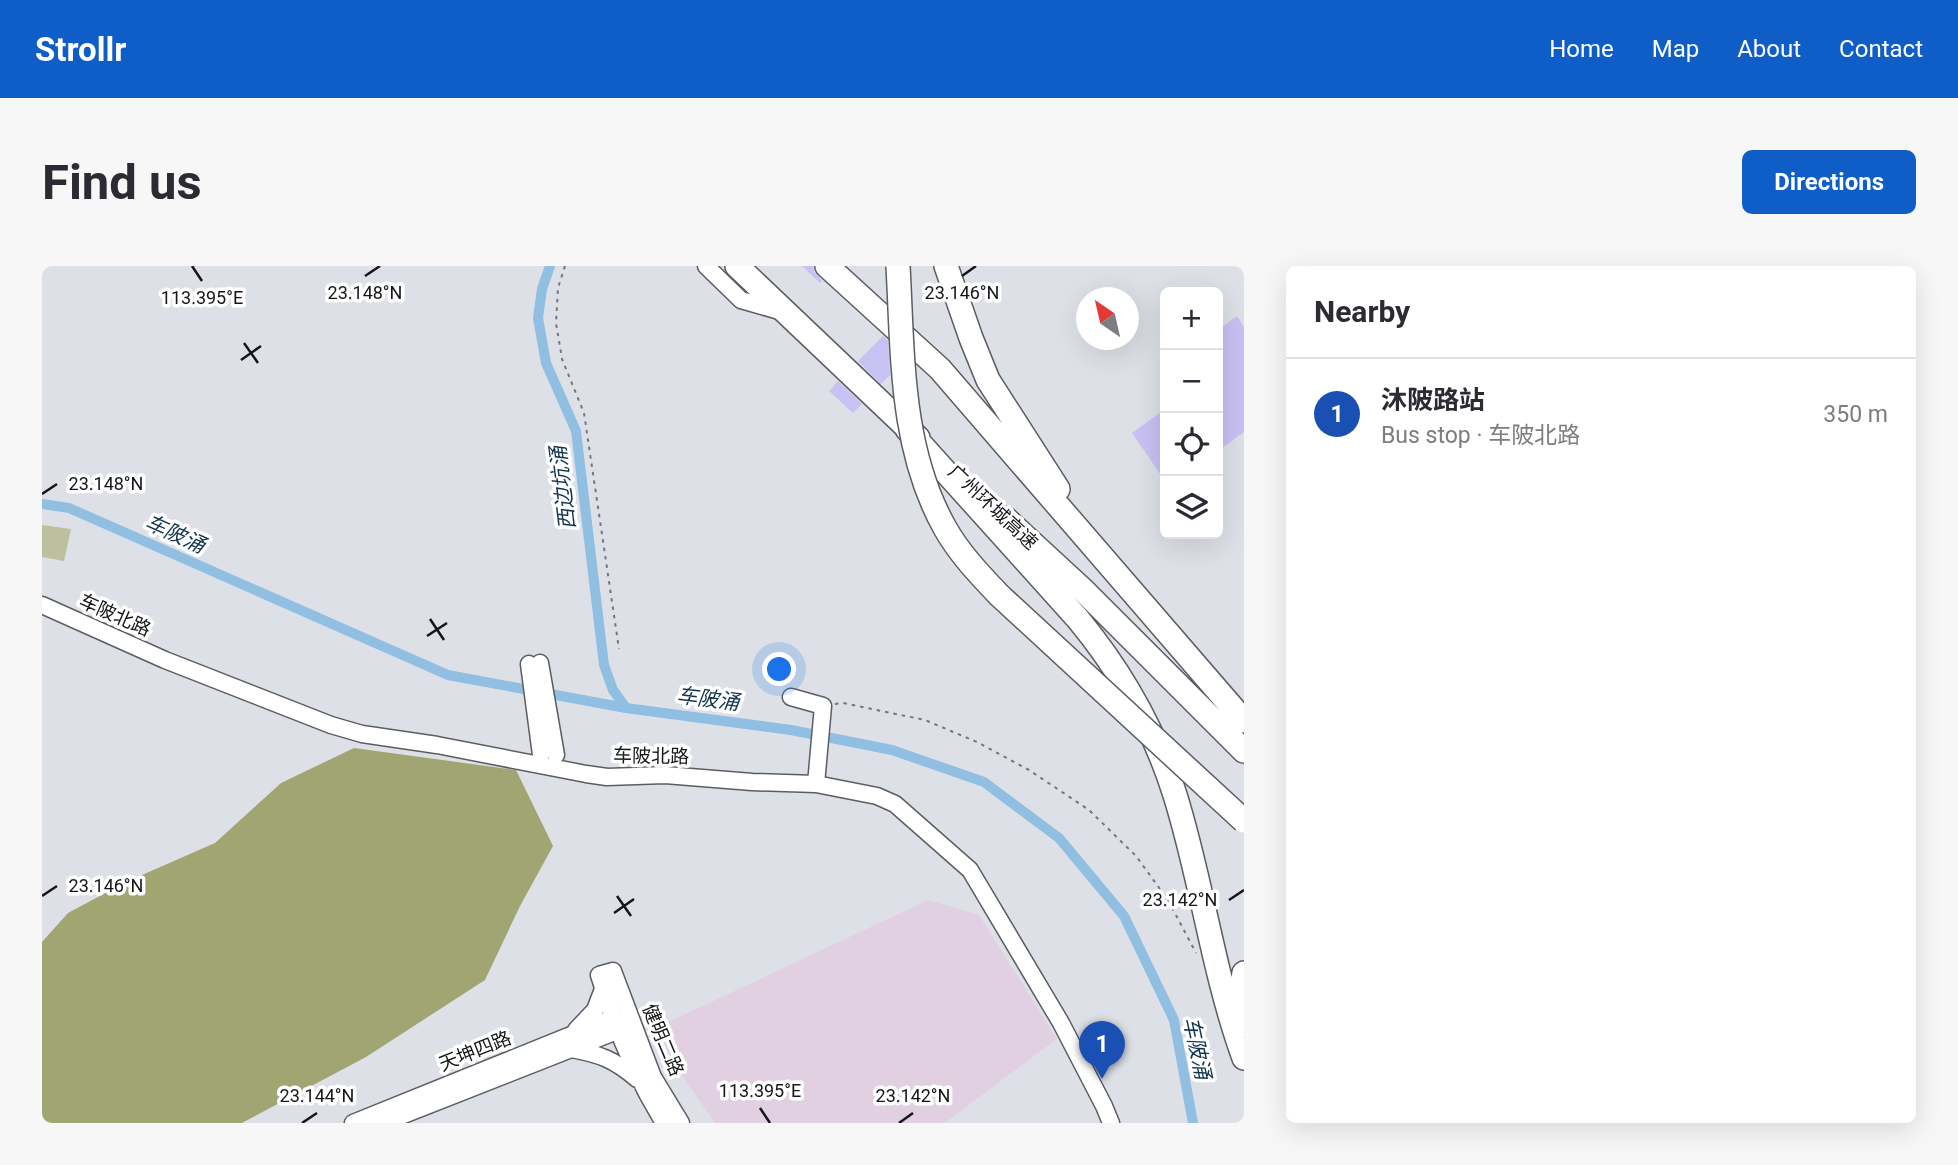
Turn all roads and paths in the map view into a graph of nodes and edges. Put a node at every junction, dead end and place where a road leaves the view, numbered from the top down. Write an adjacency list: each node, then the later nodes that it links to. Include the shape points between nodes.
1 (565, 266): 11 (path, via 556,323 562,359 584,413)
2 (706, 266): 7 (street, via 741,300)
3 (737, 266): 7 (highway, 广州环城高速)
4 (827, 266): 9 (highway, via 940,369)
5 (898, 266): 19 (highway, bridge, via 908,415 918,464 945,528 999,595)
6 (946, 266): 9 (highway, via 988,380)
7 (787, 313): 8 (highway, 广州环城高速)
8 (900, 421): 16 (highway, 广州环城高速, via 1082,589); 27 (highway, via 1078,619 1138,709 1175,794)
9 (1105, 562): 15 (highway)
10 (42, 606): 18 (street, 车陂北路, via 165,660 362,734 607,777 665,775 752,782)
11 (619, 649)
12 (534, 664): 17 (street)
13 (791, 697): 14 (street)
14 (823, 706): 18 (street); 20 (path, via 843,703 925,720 1029,770 1089,810 1136,856 1168,900)
15 (1244, 721)
16 (1244, 751)
17 (548, 755)
18 (817, 776): 33 (street, 车陂北路, via 895,804 970,870 1061,1023)
19 (1244, 821)
20 (1200, 962)
21 (1244, 973): 25 (highway)
22 (605, 979): 23 (street, 健明二路); 24 (street, 健明二路); 26 (street, via 590,1017)
23 (631, 1021): 24 (street, 天坤四路); 32 (street, 健明二路, via 653,1077)
24 (615, 1025): 26 (street, 天坤四路); 28 (street, 健明二路)
25 (1244, 1040)
26 (569, 1043): 28 (street, via 614,1061); 29 (street, 天坤四路); 30 (street, 天坤四路)
27 (1244, 1058)
28 (641, 1083): 31 (street, 健明二路)
29 (353, 1123)
30 (383, 1123)
31 (664, 1123)
32 (681, 1123)
33 (1111, 1123)

